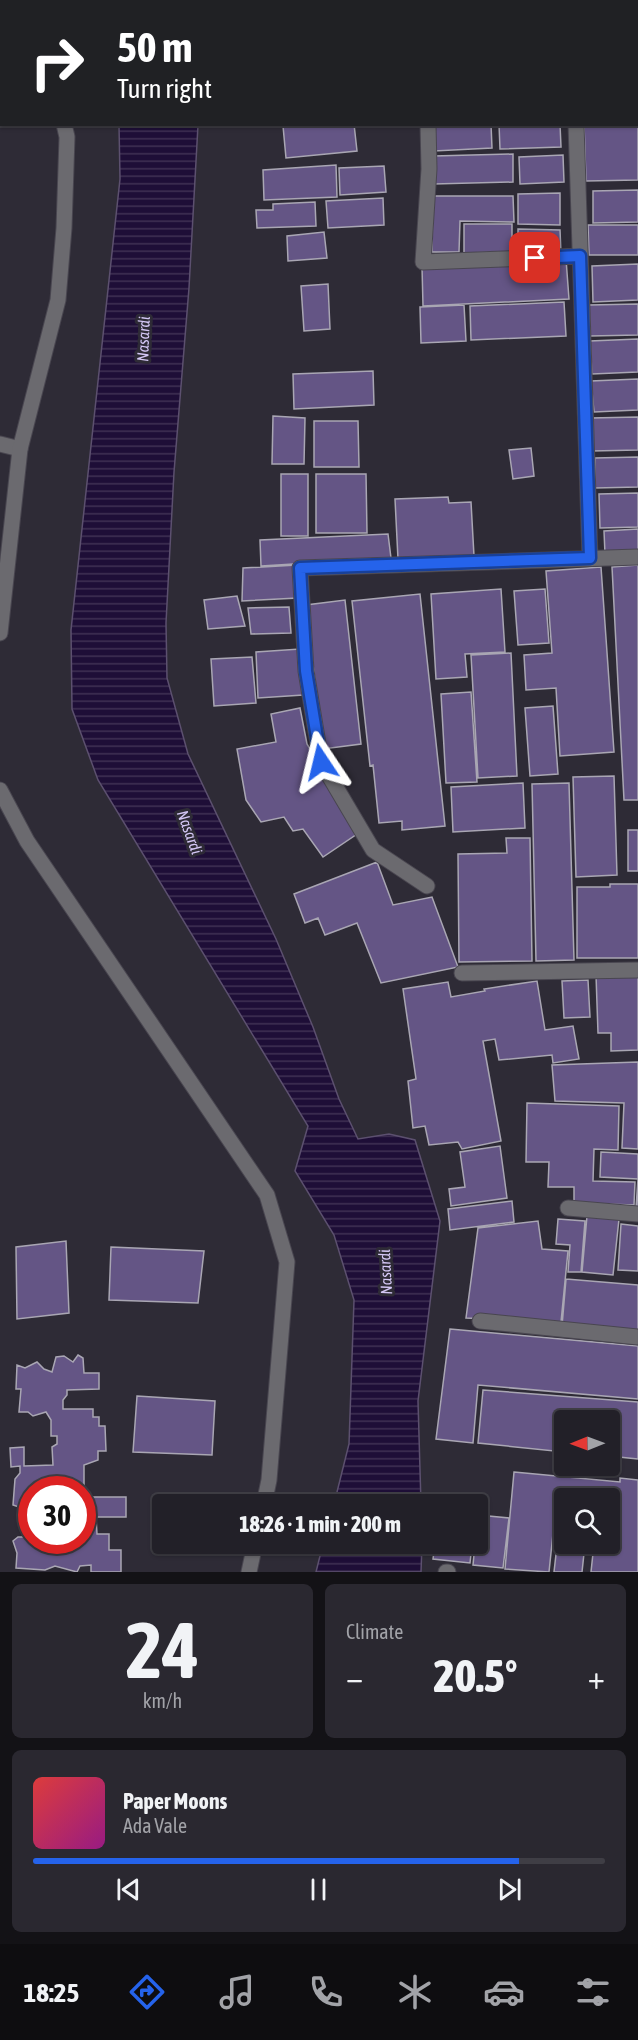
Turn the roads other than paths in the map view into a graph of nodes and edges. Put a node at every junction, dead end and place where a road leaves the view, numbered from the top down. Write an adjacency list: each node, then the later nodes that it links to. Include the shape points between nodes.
1 (64, 126): 6 (street, via 67,149 58,300)
2 (428, 126): 4 (street, via 423,262)
3 (576, 126): 4 (street)
4 (580, 256): 8 (street)
5 (0, 444): 6 (street)
6 (20, 449): 9 (street)
7 (638, 557): 8 (street)
8 (590, 558): 11 (street, via 300,568 306,671 321,762 374,850)
9 (0, 633)
10 (0, 790): 18 (street, via 27,841 267,1195 287,1262)
11 (427, 886)
12 (638, 970): 13 (street)
13 (462, 973)
14 (568, 1208): 15 (street)
15 (638, 1214)
16 (480, 1321): 17 (street)
17 (638, 1337)
18 (266, 1494)
19 (253, 1554): 20 (street)
20 (249, 1572)

